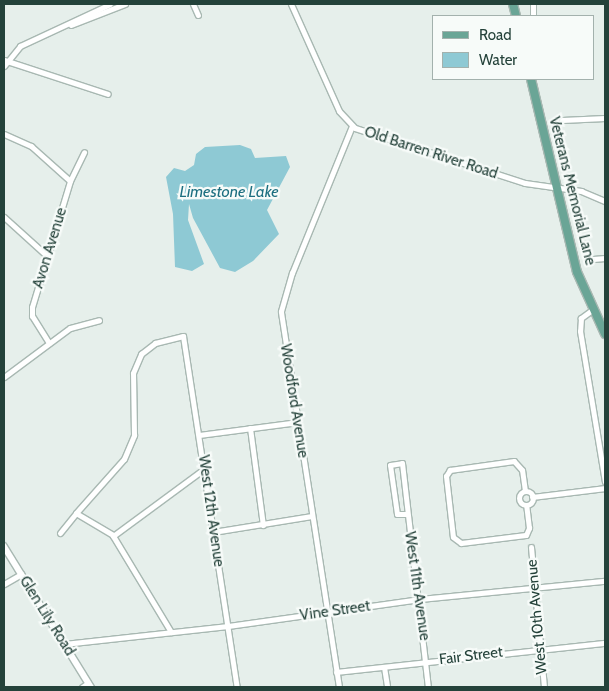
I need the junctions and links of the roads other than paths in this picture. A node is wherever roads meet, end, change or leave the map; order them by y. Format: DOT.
graph roads {
  1 [pos="110,4"];
  2 [pos="125,4"];
  3 [pos="193,4"];
  4 [pos="291,4"];
  5 [pos="198,15"];
  6 [pos="68,25"];
  7 [pos="5,62"];
  8 [pos="531,80"];
  9 [pos="108,94"];
  10 [pos="605,118"];
  11 [pos="562,120"];
  12 [pos="352,126"];
  13 [pos="4,134"];
  14 [pos="84,152"];
  15 [pos="70,181"];
  16 [pos="556,188"];
  17 [pos="605,201"];
  18 [pos="4,217"];
  19 [pos="47,256"];
  20 [pos="605,258"];
  21 [pos="593,259"];
  22 [pos="592,310"];
  23 [pos="99,320"];
  24 [pos="605,334"];
  25 [pos="49,343"];
  26 [pos="4,377"];
  27 [pos="298,422"];
  28 [pos="250,428"];
  29 [pos="200,435"];
  30 [pos="204,469"];
  31 [pos="605,482"];
  32 [pos="605,488"];
  33 [pos="524,491"];
  34 [pos="532,497"];
  35 [pos="526,505"];
  36 [pos="76,513"];
  37 [pos="407,514"];
  38 [pos="312,516"];
  39 [pos="263,525"];
  40 [pos="213,532"];
  41 [pos="60,534"];
  42 [pos="113,536"];
  43 [pos="4,546"];
  44 [pos="531,547"];
  45 [pos="21,574"];
  46 [pos="605,581"];
  47 [pos="4,584"];
  48 [pos="534,587"];
  49 [pos="420,599"];
  50 [pos="326,612"];
  51 [pos="228,626"];
  52 [pos="171,632"];
  53 [pos="605,643"];
  54 [pos="64,644"];
  55 [pos="540,648"];
  56 [pos="426,662"];
  57 [pos="384,667"];
  58 [pos="336,672"];
  59 [pos="90,685"];
  60 [pos="82,687"];
  61 [pos="237,687"];
  62 [pos="339,687"];
  63 [pos="387,687"];
  64 [pos="428,687"];
  65 [pos="544,687"];
  1 -- 6 [label="street"];
  2 -- 6 [label="street"];
  3 -- 5 [label="street"];
  4 -- 12 [label="street, Old Barren River Road"];
  6 -- 7 [label="street"];
  7 -- 9 [label="street"];
  8 -- 16 [label="main road, Veterans Memorial Lane"];
  10 -- 11 [label="street"];
  12 -- 16 [label="street, Old Barren River Road"];
  12 -- 27 [label="street, Woodford Avenue"];
  13 -- 15 [label="street"];
  14 -- 15 [label="street, Avon Avenue"];
  15 -- 19 [label="street, Avon Avenue"];
  16 -- 17 [label="street, Old Barren River Road"];
  16 -- 22 [label="main road, Veterans Memorial Lane"];
  18 -- 19 [label="street"];
  19 -- 25 [label="street, Avon Avenue"];
  20 -- 21 [label="street"];
  22 -- 24 [label="main road, Veterans Memorial Lane"];
  22 -- 31 [label="street"];
  23 -- 25 [label="street"];
  25 -- 26 [label="street"];
  27 -- 28 [label="street"];
  27 -- 38 [label="street, Woodford Avenue"];
  28 -- 29 [label="street"];
  28 -- 39 [label="street"];
  29 -- 30 [label="street, West 12th Avenue"];
  29 -- 36 [label="street, West 12th Avenue"];
  30 -- 40 [label="street, West 12th Avenue"];
  30 -- 42 [label="street"];
  32 -- 34 [label="street"];
  33 -- 34 [label="street"];
  33 -- 35 [label="street"];
  33 -- 35 [label="street"];
  34 -- 35 [label="street"];
  36 -- 41 [label="street"];
  36 -- 42 [label="street"];
  37 -- 37 [label="street, West 11th Avenue"];
  37 -- 49 [label="street, West 11th Avenue"];
  38 -- 39 [label="street"];
  38 -- 50 [label="street, Woodford Avenue"];
  39 -- 40 [label="street"];
  40 -- 51 [label="street, West 12th Avenue"];
  42 -- 52 [label="street"];
  43 -- 45 [label="street, Glen Lily Road"];
  44 -- 48 [label="street, West 10th Avenue"];
  45 -- 47 [label="street"];
  45 -- 54 [label="street, Glen Lily Road"];
  46 -- 48 [label="street, Vine Street"];
  48 -- 49 [label="street, Vine Street"];
  48 -- 55 [label="street, West 10th Avenue"];
  49 -- 50 [label="street, Vine Street"];
  49 -- 56 [label="street, West 11th Avenue"];
  50 -- 51 [label="street, Vine Street"];
  50 -- 58 [label="street, Woodford Avenue"];
  51 -- 52 [label="street, Vine Street"];
  51 -- 61 [label="street, West 12th Avenue"];
  52 -- 54 [label="street, Vine Street"];
  53 -- 55 [label="street, Fair Street"];
  54 -- 59 [label="street, Glen Lily Road"];
  55 -- 56 [label="street, Fair Street"];
  55 -- 65 [label="street, West 10th Avenue"];
  56 -- 57 [label="street, Fair Street"];
  56 -- 64 [label="street, West 11th Avenue"];
  57 -- 58 [label="street, Fair Street"];
  57 -- 63 [label="street"];
  58 -- 62 [label="street, Woodford Avenue"];
  59 -- 60 [label="street"];
}
